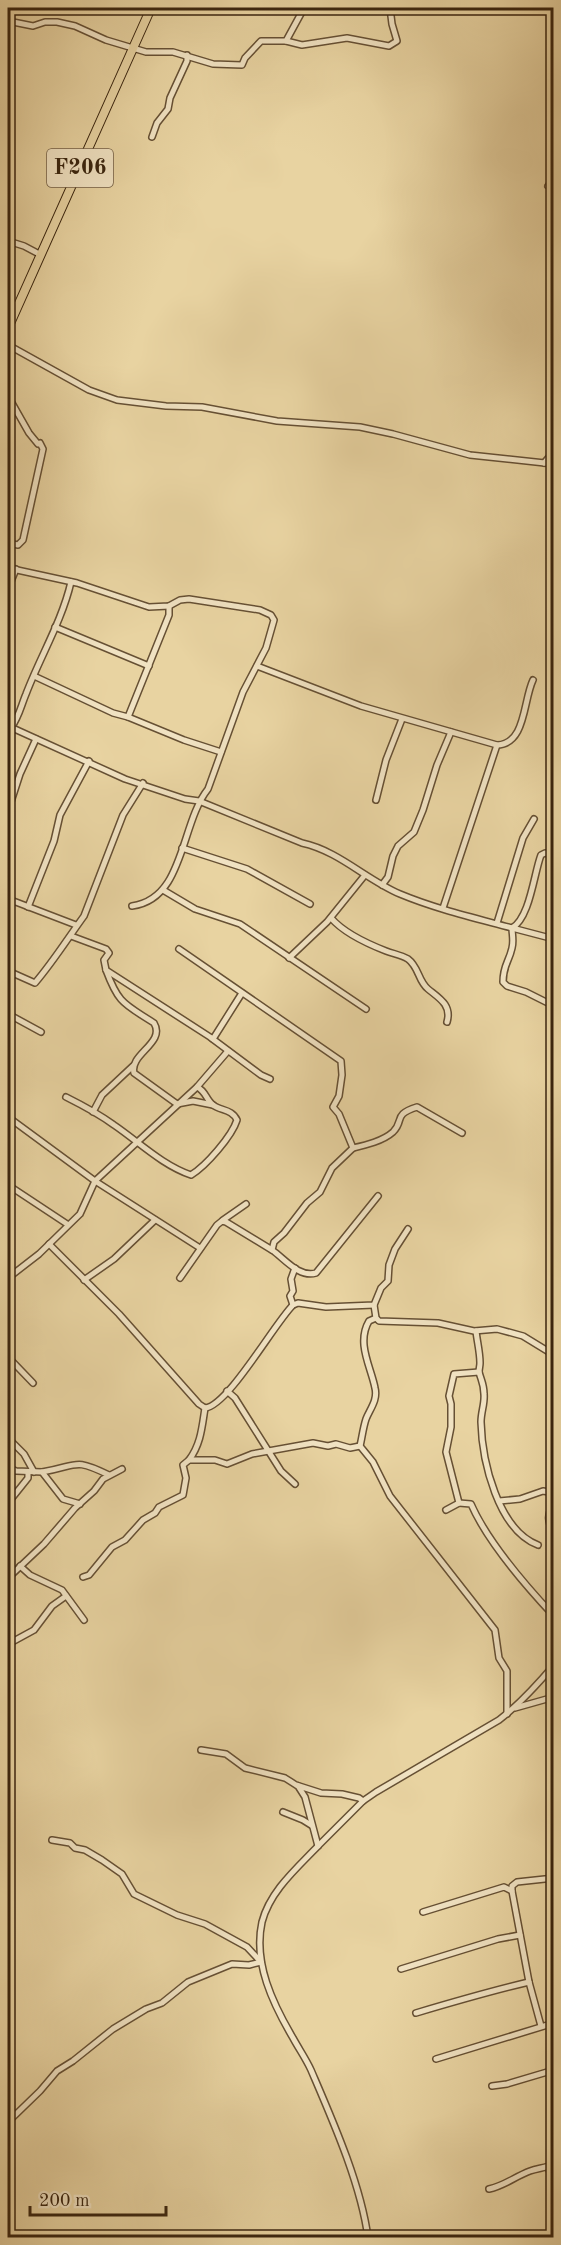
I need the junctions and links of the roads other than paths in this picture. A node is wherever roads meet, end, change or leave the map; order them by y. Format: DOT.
graph roads {
  1 [pos="151,8"];
  2 [pos="304,8"];
  3 [pos="390,8"];
  4 [pos="8,21"];
  5 [pos="286,41"];
  6 [pos="133,48"];
  7 [pos="187,55"];
  8 [pos="152,137"];
  9 [pos="8,172"];
  10 [pos="8,189"];
  11 [pos="8,241"];
  12 [pos="41,255"];
  13 [pos="8,326"];
  14 [pos="8,345"];
  15 [pos="8,396"];
  16 [pos="554,451"];
  17 [pos="544,463"];
  18 [pos="554,464"];
  19 [pos="8,543"];
  20 [pos="8,568"];
  21 [pos="16,569"];
  22 [pos="71,582"];
  23 [pos="8,589"];
  24 [pos="169,606"];
  25 [pos="55,627"];
  26 [pos="149,666"];
  27 [pos="257,666"];
  28 [pos="34,676"];
  29 [pos="533,680"];
  30 [pos="128,717"];
  31 [pos="402,719"];
  32 [pos="9,727"];
  33 [pos="451,732"];
  34 [pos="36,739"];
  35 [pos="497,745"];
  36 [pos="221,752"];
  37 [pos="89,761"];
  38 [pos="143,783"];
  39 [pos="376,800"];
  40 [pos="199,801"];
  41 [pos="8,811"];
  42 [pos="534,819"];
  43 [pos="182,848"];
  44 [pos="554,855"];
  45 [pos="365,875"];
  46 [pos="382,885"];
  47 [pos="163,890"];
  48 [pos="8,899"];
  49 [pos="310,904"];
  50 [pos="132,906"];
  51 [pos="28,907"];
  52 [pos="442,908"];
  53 [pos="331,918"];
  54 [pos="496,923"];
  55 [pos="76,925"];
  56 [pos="512,928"];
  57 [pos="71,936"];
  58 [pos="554,939"];
  59 [pos="179,949"];
  60 [pos="289,958"];
  61 [pos="106,970"];
  62 [pos="8,971"];
  63 [pos="242,993"];
  64 [pos="554,1006"];
  65 [pos="366,1009"];
  66 [pos="8,1014"];
  67 [pos="447,1022"];
  68 [pos="41,1032"];
  69 [pos="213,1039"];
  70 [pos="228,1051"];
  71 [pos="135,1065"];
  72 [pos="270,1079"];
  73 [pos="197,1087"];
  74 [pos="66,1096"];
  75 [pos="177,1104"];
  76 [pos="213,1105"];
  77 [pos="93,1112"];
  78 [pos="8,1117"];
  79 [pos="462,1132"];
  80 [pos="138,1144"];
  81 [pos="353,1148"];
  82 [pos="95,1181"];
  83 [pos="8,1185"];
  84 [pos="378,1196"];
  85 [pos="246,1204"];
  86 [pos="155,1220"];
  87 [pos="222,1221"];
  88 [pos="67,1224"];
  89 [pos="408,1229"];
  90 [pos="49,1244"];
  91 [pos="200,1248"];
  92 [pos="273,1250"];
  93 [pos="294,1268"];
  94 [pos="8,1278"];
  95 [pos="180,1278"];
  96 [pos="84,1280"];
  97 [pos="294,1305"];
  98 [pos="374,1305"];
  99 [pos="376,1318"];
  100 [pos="476,1331"];
  101 [pos="554,1356"];
  102 [pos="8,1357"];
  103 [pos="479,1372"];
  104 [pos="33,1383"];
  105 [pos="227,1391"];
  106 [pos="205,1408"];
  107 [pos="8,1438"];
  108 [pos="360,1446"];
  109 [pos="268,1451"];
  110 [pos="189,1460"];
  111 [pos="8,1467"];
  112 [pos="122,1470"];
  113 [pos="31,1472"];
  114 [pos="42,1472"];
  115 [pos="109,1475"];
  116 [pos="295,1484"];
  117 [pos="554,1499"];
  118 [pos="499,1502"];
  119 [pos="8,1503"];
  120 [pos="459,1503"];
  121 [pos="81,1504"];
  122 [pos="554,1505"];
  123 [pos="446,1510"];
  124 [pos="554,1533"];
  125 [pos="538,1545"];
  126 [pos="20,1566"];
  127 [pos="83,1577"];
  128 [pos="8,1578"];
  129 [pos="66,1596"];
  130 [pos="554,1616"];
  131 [pos="84,1620"];
  132 [pos="12,1641"];
  133 [pos="554,1665"];
  134 [pos="554,1697"];
  135 [pos="514,1708"];
  136 [pos="507,1714"];
  137 [pos="201,1750"];
  138 [pos="297,1785"];
  139 [pos="363,1801"];
  140 [pos="283,1812"];
  141 [pos="312,1826"];
  142 [pos="52,1840"];
  143 [pos="318,1846"];
  144 [pos="554,1878"];
  145 [pos="512,1891"];
  146 [pos="423,1912"];
  147 [pos="520,1935"];
  148 [pos="261,1962"];
  149 [pos="401,1970"];
  150 [pos="529,1982"];
  151 [pos="416,2013"];
  152 [pos="554,2023"];
  153 [pos="541,2026"];
  154 [pos="436,2058"];
  155 [pos="554,2070"];
  156 [pos="492,2086"];
  157 [pos="8,2122"];
  158 [pos="551,2165"];
  159 [pos="554,2183"];
  160 [pos="489,2189"];
  161 [pos="368,2238"];
  1 -- 6 [label="main road, F206"];
  2 -- 5 [label="street"];
  3 -- 5 [label="street"];
  4 -- 6 [label="street"];
  5 -- 7 [label="street"];
  6 -- 7 [label="street"];
  6 -- 12 [label="main road, F206"];
  7 -- 8 [label="street"];
  9 -- 10 [label="street"];
  11 -- 12 [label="street"];
  12 -- 13 [label="main road, F206"];
  14 -- 17 [label="street"];
  15 -- 19 [label="street"];
  16 -- 17 [label="street"];
  17 -- 18 [label="street"];
  20 -- 21 [label="street"];
  21 -- 22 [label="street"];
  21 -- 23 [label="street"];
  22 -- 24 [label="street"];
  22 -- 25 [label="street"];
  24 -- 26 [label="street"];
  24 -- 27 [label="street"];
  25 -- 26 [label="street"];
  25 -- 28 [label="street"];
  26 -- 30 [label="street"];
  27 -- 31 [label="street"];
  27 -- 36 [label="street"];
  28 -- 30 [label="street"];
  28 -- 32 [label="street"];
  29 -- 35 [label="street"];
  30 -- 36 [label="street"];
  31 -- 33 [label="street"];
  31 -- 39 [label="street"];
  32 -- 34 [label="street"];
  33 -- 35 [label="street"];
  33 -- 46 [label="street"];
  34 -- 37 [label="street"];
  34 -- 41 [label="street"];
  35 -- 52 [label="street"];
  36 -- 40 [label="street"];
  37 -- 38 [label="street"];
  37 -- 51 [label="street"];
  38 -- 40 [label="street"];
  38 -- 55 [label="street"];
  40 -- 43 [label="street"];
  40 -- 45 [label="street"];
  42 -- 54 [label="street"];
  43 -- 47 [label="street"];
  43 -- 49 [label="street"];
  44 -- 56 [label="street"];
  45 -- 46 [label="street"];
  45 -- 53 [label="street"];
  46 -- 52 [label="street"];
  47 -- 50 [label="street"];
  47 -- 60 [label="street"];
  48 -- 51 [label="street"];
  51 -- 55 [label="street"];
  52 -- 54 [label="street"];
  53 -- 60 [label="street"];
  53 -- 67 [label="street"];
  54 -- 56 [label="street"];
  55 -- 57 [label="street"];
  56 -- 58 [label="street"];
  56 -- 64 [label="street"];
  57 -- 61 [label="street"];
  57 -- 62 [label="street"];
  59 -- 63 [label="street"];
  60 -- 65 [label="street"];
  61 -- 69 [label="street"];
  61 -- 71 [label="street"];
  63 -- 69 [label="street"];
  63 -- 81 [label="street"];
  66 -- 68 [label="street"];
  69 -- 70 [label="street"];
  70 -- 72 [label="street"];
  70 -- 73 [label="street"];
  71 -- 75 [label="street"];
  71 -- 77 [label="street"];
  73 -- 75 [label="street"];
  73 -- 76 [label="street"];
  74 -- 77 [label="street"];
  75 -- 76 [label="street"];
  75 -- 80 [label="street"];
  76 -- 80 [label="street"];
  77 -- 80 [label="street"];
  78 -- 82 [label="street"];
  79 -- 81 [label="street"];
  80 -- 82 [label="street"];
  81 -- 92 [label="street"];
  82 -- 86 [label="street"];
  82 -- 88 [label="street"];
  83 -- 88 [label="street"];
  84 -- 93 [label="street"];
  85 -- 87 [label="street"];
  86 -- 91 [label="street"];
  86 -- 96 [label="street"];
  87 -- 91 [label="street"];
  87 -- 92 [label="street"];
  88 -- 90 [label="street"];
  89 -- 98 [label="street"];
  90 -- 94 [label="street"];
  90 -- 96 [label="street"];
  91 -- 95 [label="street"];
  92 -- 93 [label="street"];
  93 -- 97 [label="street"];
  96 -- 106 [label="street"];
  97 -- 98 [label="street"];
  97 -- 105 [label="street"];
  98 -- 99 [label="street"];
  99 -- 100 [label="street"];
  99 -- 108 [label="street"];
  100 -- 101 [label="street"];
  100 -- 103 [label="street"];
  102 -- 104 [label="street"];
  103 -- 118 [label="street"];
  103 -- 120 [label="street"];
  105 -- 106 [label="street"];
  105 -- 109 [label="street"];
  106 -- 110 [label="street"];
  107 -- 113 [label="street"];
  108 -- 109 [label="street"];
  108 -- 136 [label="street"];
  109 -- 110 [label="street"];
  109 -- 116 [label="street"];
  110 -- 127 [label="street"];
  111 -- 113 [label="street"];
  112 -- 115 [label="street"];
  113 -- 114 [label="street"];
  113 -- 119 [label="street"];
  114 -- 115 [label="street"];
  114 -- 121 [label="street"];
  115 -- 121 [label="street"];
  117 -- 118 [label="street"];
  118 -- 125 [label="street"];
  120 -- 123 [label="street"];
  120 -- 130 [label="street"];
  121 -- 126 [label="street"];
  122 -- 124 [label="street"];
  126 -- 128 [label="street"];
  126 -- 129 [label="street"];
  129 -- 131 [label="street"];
  129 -- 132 [label="street"];
  133 -- 135 [label="street"];
  134 -- 135 [label="street"];
  135 -- 136 [label="street"];
  136 -- 139 [label="street"];
  137 -- 138 [label="street"];
  138 -- 139 [label="street"];
  138 -- 141 [label="street"];
  139 -- 143 [label="street"];
  140 -- 141 [label="street"];
  141 -- 143 [label="street"];
  142 -- 148 [label="street"];
  143 -- 148 [label="street"];
  144 -- 145 [label="street"];
  145 -- 146 [label="street"];
  145 -- 147 [label="street"];
  147 -- 149 [label="street"];
  147 -- 150 [label="street"];
  148 -- 157 [label="street"];
  148 -- 161 [label="street"];
  150 -- 151 [label="street"];
  150 -- 153 [label="street"];
  152 -- 153 [label="street"];
  153 -- 154 [label="street"];
  155 -- 156 [label="street"];
  158 -- 159 [label="street"];
  158 -- 160 [label="street"];
}
